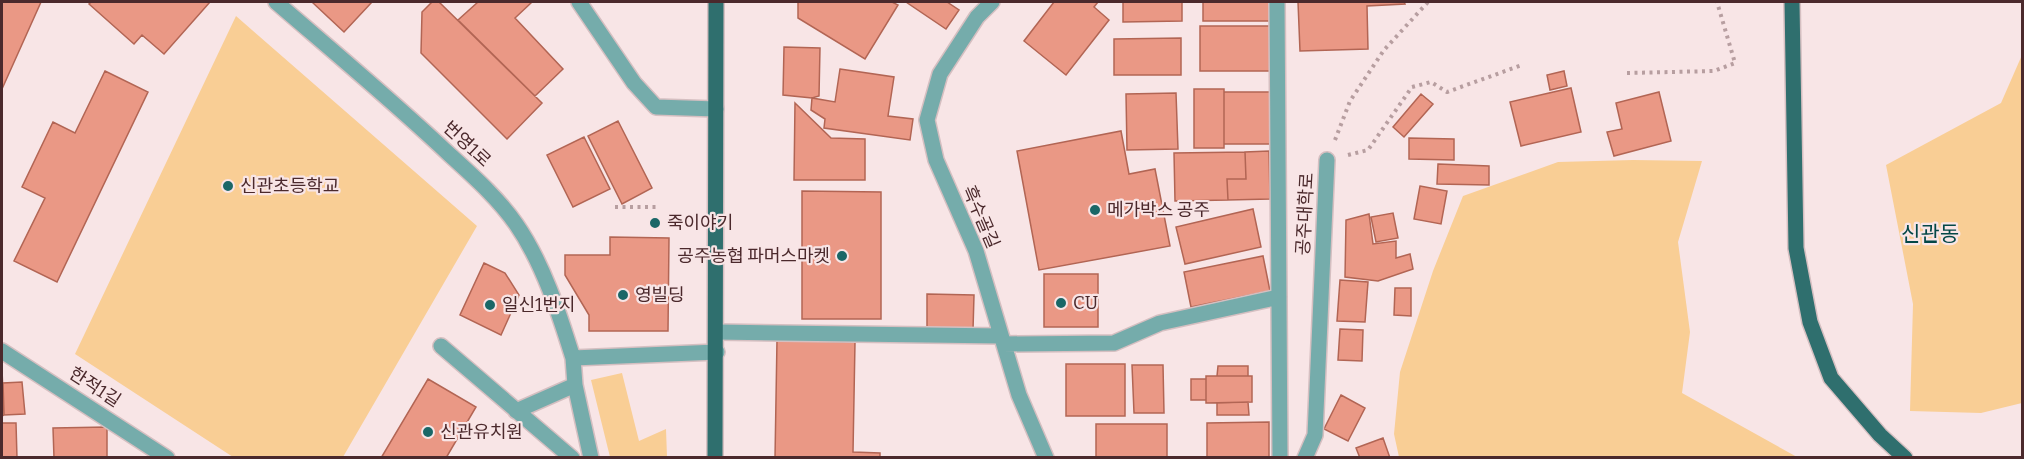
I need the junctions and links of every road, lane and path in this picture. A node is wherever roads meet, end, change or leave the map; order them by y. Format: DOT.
graph roads {
  1 [pos="276,2"];
  2 [pos="579,2"];
  3 [pos="716,2"];
  4 [pos="992,2"];
  5 [pos="1277,2"];
  6 [pos="1428,2"];
  7 [pos="1717,2"];
  8 [pos="1792,2"];
  9 [pos="1522,65"];
  10 [pos="1627,73"];
  11 [pos="716,109"];
  12 [pos="1327,160"];
  13 [pos="615,207"];
  14 [pos="659,207"];
  15 [pos="1279,297"];
  16 [pos="717,332"];
  17 [pos="1002,340"];
  18 [pos="441,346"];
  19 [pos="2,351"];
  20 [pos="717,352"];
  21 [pos="573,358"];
  22 [pos="575,385"];
  23 [pos="516,411"];
  24 [pos="167,458"];
  25 [pos="572,458"];
  26 [pos="591,458"];
  27 [pos="715,458"];
  28 [pos="1046,458"];
  29 [pos="1280,458"];
  30 [pos="1305,458"];
  31 [pos="1905,458"];
  1 -- 21 [label="street, 번영1로"];
  2 -- 11 [label="street"];
  3 -- 11 [label="main road"];
  4 -- 17 [label="street, 흑수골길"];
  5 -- 15 [label="street"];
  6 -- 12 [label="path, 공주대학로"];
  7 -- 10 [label="path"];
  8 -- 31 [label="main road"];
  9 -- 12 [label="path"];
  11 -- 16 [label="main road"];
  12 -- 30 [label="street, 공주대학로"];
  13 -- 14 [label="path"];
  15 -- 17 [label="street"];
  15 -- 29 [label="street"];
  16 -- 17 [label="street"];
  16 -- 20 [label="main road"];
  17 -- 28 [label="street, 흑수골길"];
  18 -- 23 [label="street"];
  19 -- 24 [label="street, 한적1길"];
  20 -- 21 [label="street"];
  20 -- 27 [label="main road"];
  21 -- 22 [label="street, 번영1로"];
  22 -- 23 [label="street"];
  22 -- 26 [label="street, 번영1로"];
  23 -- 25 [label="street"];
}
